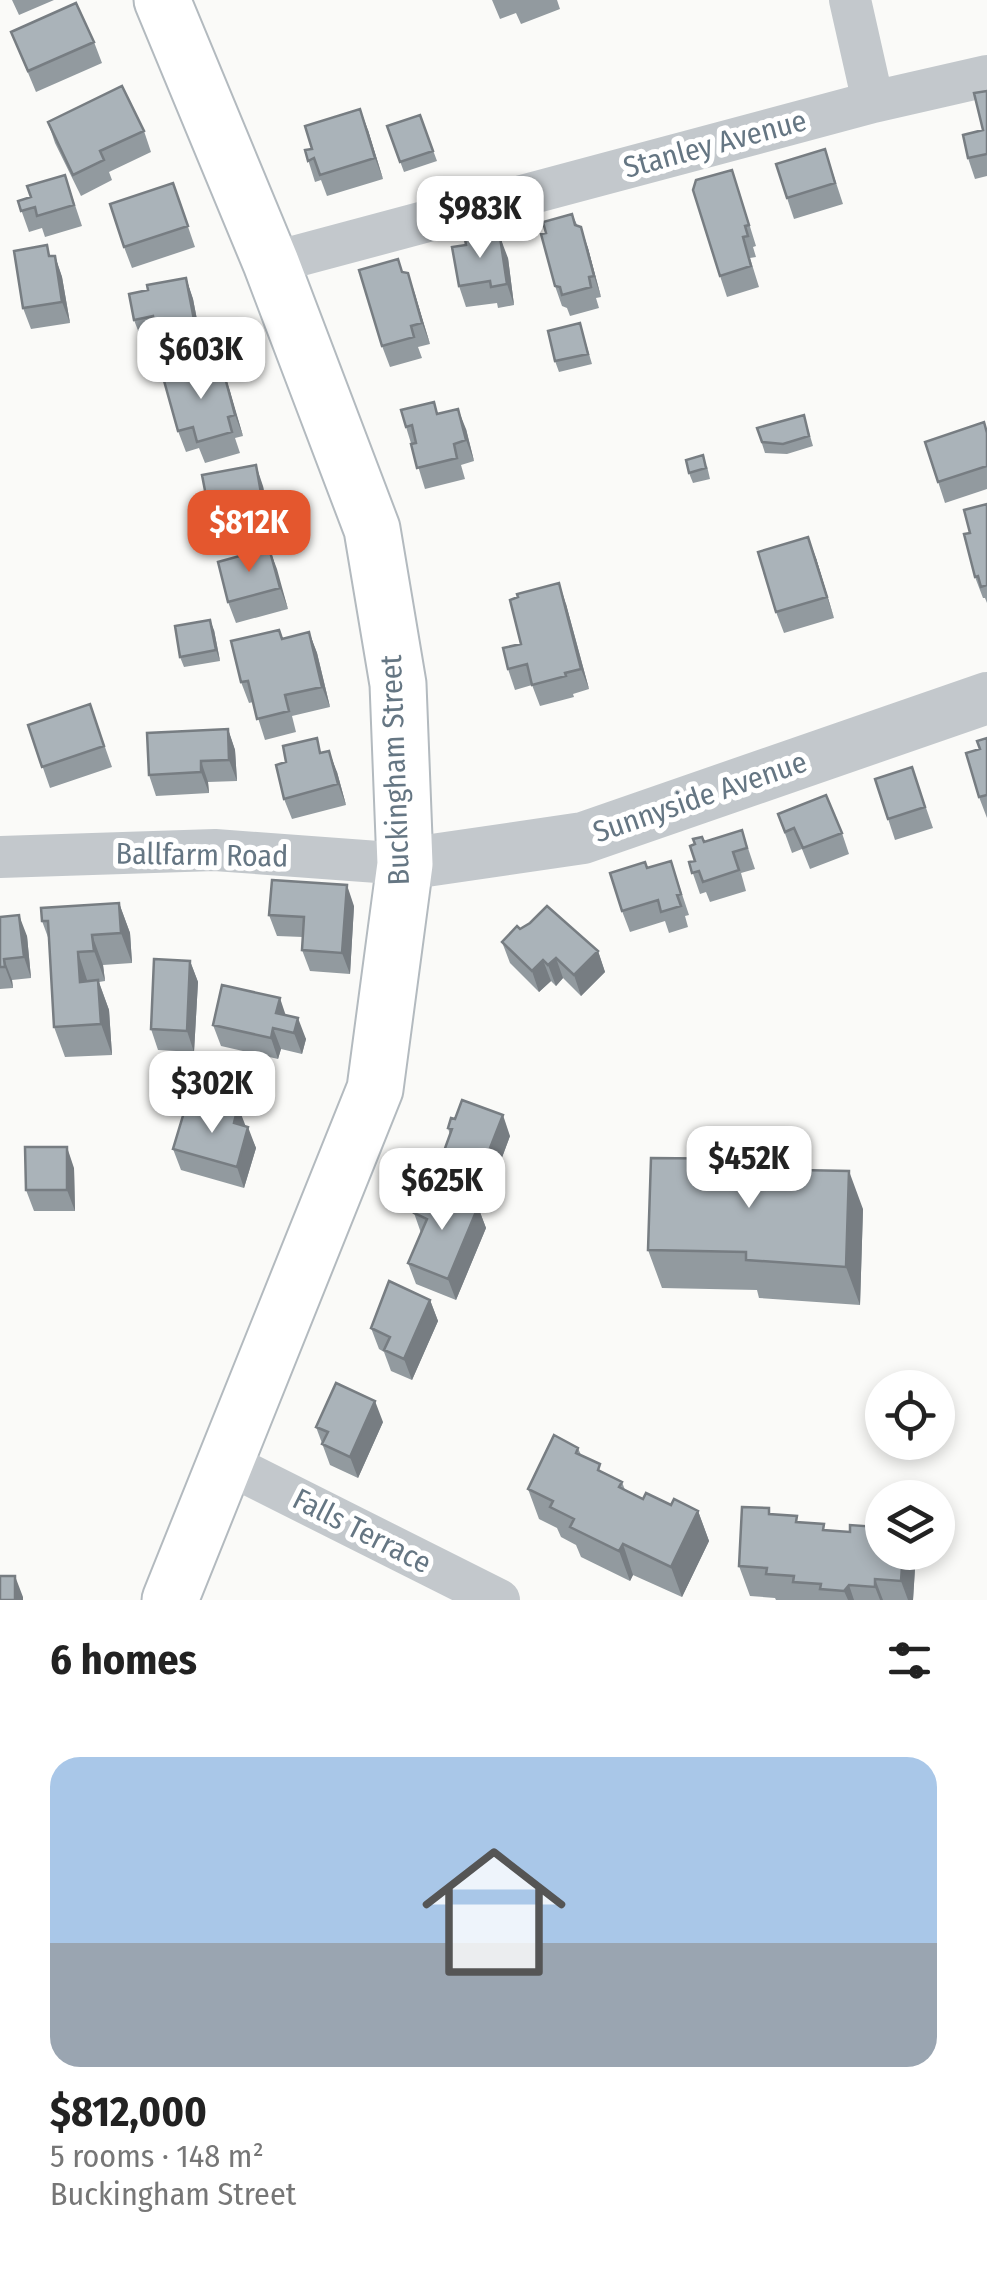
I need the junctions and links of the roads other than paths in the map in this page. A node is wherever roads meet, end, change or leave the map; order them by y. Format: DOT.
graph roads {
  1 [pos="162,0"];
  2 [pos="850,0"];
  3 [pos="987,76"];
  4 [pos="873,102"];
  5 [pos="270,263"];
  6 [pos="987,698"];
  7 [pos="0,856"];
  8 [pos="405,864"];
  9 [pos="224,1462"];
  10 [pos="170,1600"];
  11 [pos="499,1600"];
  1 -- 5 [label="main road, Buckingham Street"];
  2 -- 4 [label="street"];
  3 -- 4 [label="street, Stanley Avenue"];
  4 -- 5 [label="street, Stanley Avenue"];
  5 -- 8 [label="main road, Buckingham Street"];
  6 -- 8 [label="street, Sunnyside Avenue"];
  7 -- 8 [label="street, Ballfarm Road"];
  8 -- 9 [label="main road, Buckingham Street"];
  9 -- 10 [label="main road, Buckingham Street"];
  9 -- 11 [label="street, Falls Terrace"];
}
